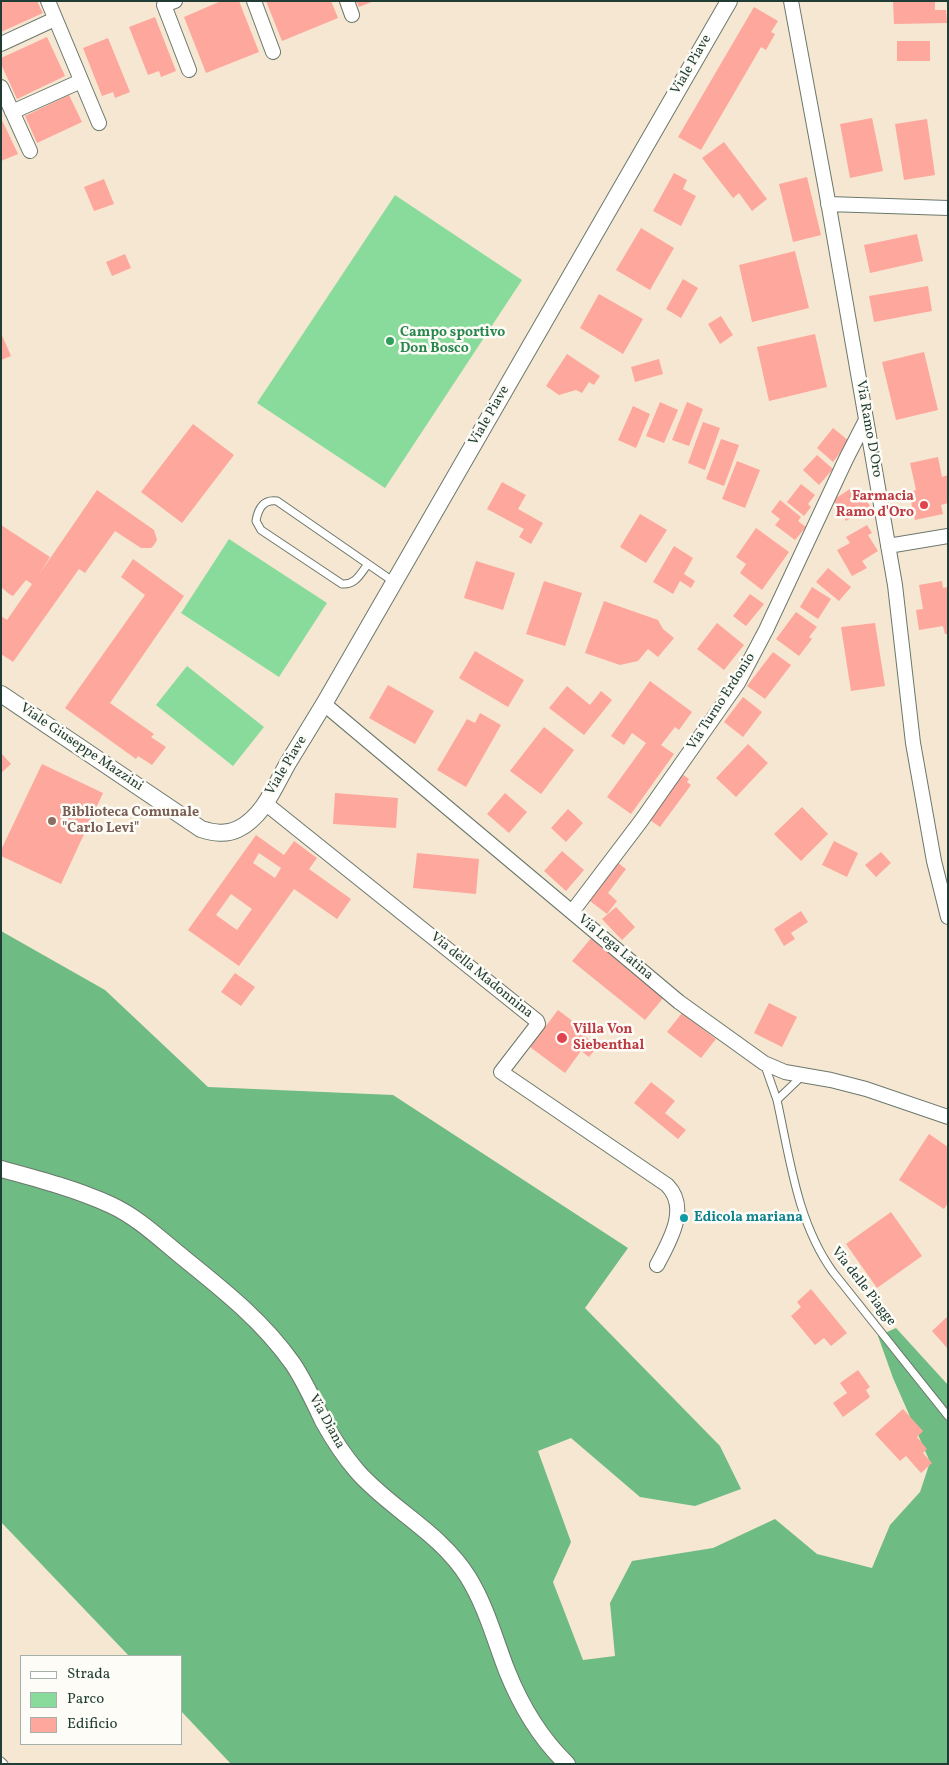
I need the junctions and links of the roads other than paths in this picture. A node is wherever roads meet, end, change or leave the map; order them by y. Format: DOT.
graph roads {
  1 [pos="48,1"];
  2 [pos="175,1"];
  3 [pos="254,1"];
  4 [pos="347,1"];
  5 [pos="729,1"];
  6 [pos="790,1"];
  7 [pos="352,15"];
  8 [pos="56,19"];
  9 [pos="1,44"];
  10 [pos="273,52"];
  11 [pos="189,70"];
  12 [pos="81,81"];
  13 [pos="1,87"];
  14 [pos="12,112"];
  15 [pos="99,123"];
  16 [pos="30,151"];
  17 [pos="828,204"];
  18 [pos="948,208"];
  19 [pos="866,420"];
  20 [pos="948,536"];
  21 [pos="888,546"];
  22 [pos="368,564"];
  23 [pos="394,582"];
  24 [pos="1,694"];
  25 [pos="324,704"];
  26 [pos="264,804"];
  27 [pos="244,826"];
  28 [pos="944,886"];
  29 [pos="572,912"];
  30 [pos="948,917"];
  31 [pos="764,1063"];
  32 [pos="803,1075"];
  33 [pos="777,1100"];
  34 [pos="948,1117"];
  35 [pos="1,1169"];
  36 [pos="656,1265"];
  37 [pos="948,1416"];
  38 [pos="567,1764"];
  1 -- 8 [label="street"];
  2 -- 11 [label="street"];
  3 -- 10 [label="street"];
  4 -- 7 [label="street"];
  5 -- 23 [label="street, Viale Piave"];
  6 -- 17 [label="street, Via Ramo D'Oro"];
  8 -- 9 [label="street"];
  8 -- 12 [label="street"];
  12 -- 14 [label="street"];
  12 -- 15 [label="street"];
  13 -- 14 [label="street"];
  14 -- 16 [label="street"];
  17 -- 18 [label="street"];
  17 -- 19 [label="street, Via Ramo D'Oro"];
  19 -- 21 [label="street, Via Ramo D'Oro"];
  19 -- 29 [label="street, Via Turno Erdonio"];
  20 -- 21 [label="street"];
  21 -- 28 [label="street, Via Ramo D'Oro"];
  22 -- 22 [label="lane"];
  22 -- 23 [label="lane"];
  23 -- 25 [label="street, Viale Piave"];
  24 -- 27 [label="street, Viale Giuseppe Mazzini"];
  25 -- 26 [label="street, Viale Piave"];
  25 -- 29 [label="street, Via Lega Latina"];
  26 -- 27 [label="street, Viale Piave"];
  26 -- 36 [label="street, Via della Madonnina"];
  28 -- 30 [label="street, Via Ramo D'Oro"];
  29 -- 31 [label="street, Via Lega Latina"];
  31 -- 32 [label="street, Via Lega Latina"];
  31 -- 33 [label="lane, Via delle Piagge"];
  32 -- 33 [label="lane"];
  32 -- 34 [label="street, Via Lega Latina"];
  33 -- 37 [label="lane, Via delle Piagge"];
  35 -- 38 [label="street, Via Diana"];
}
